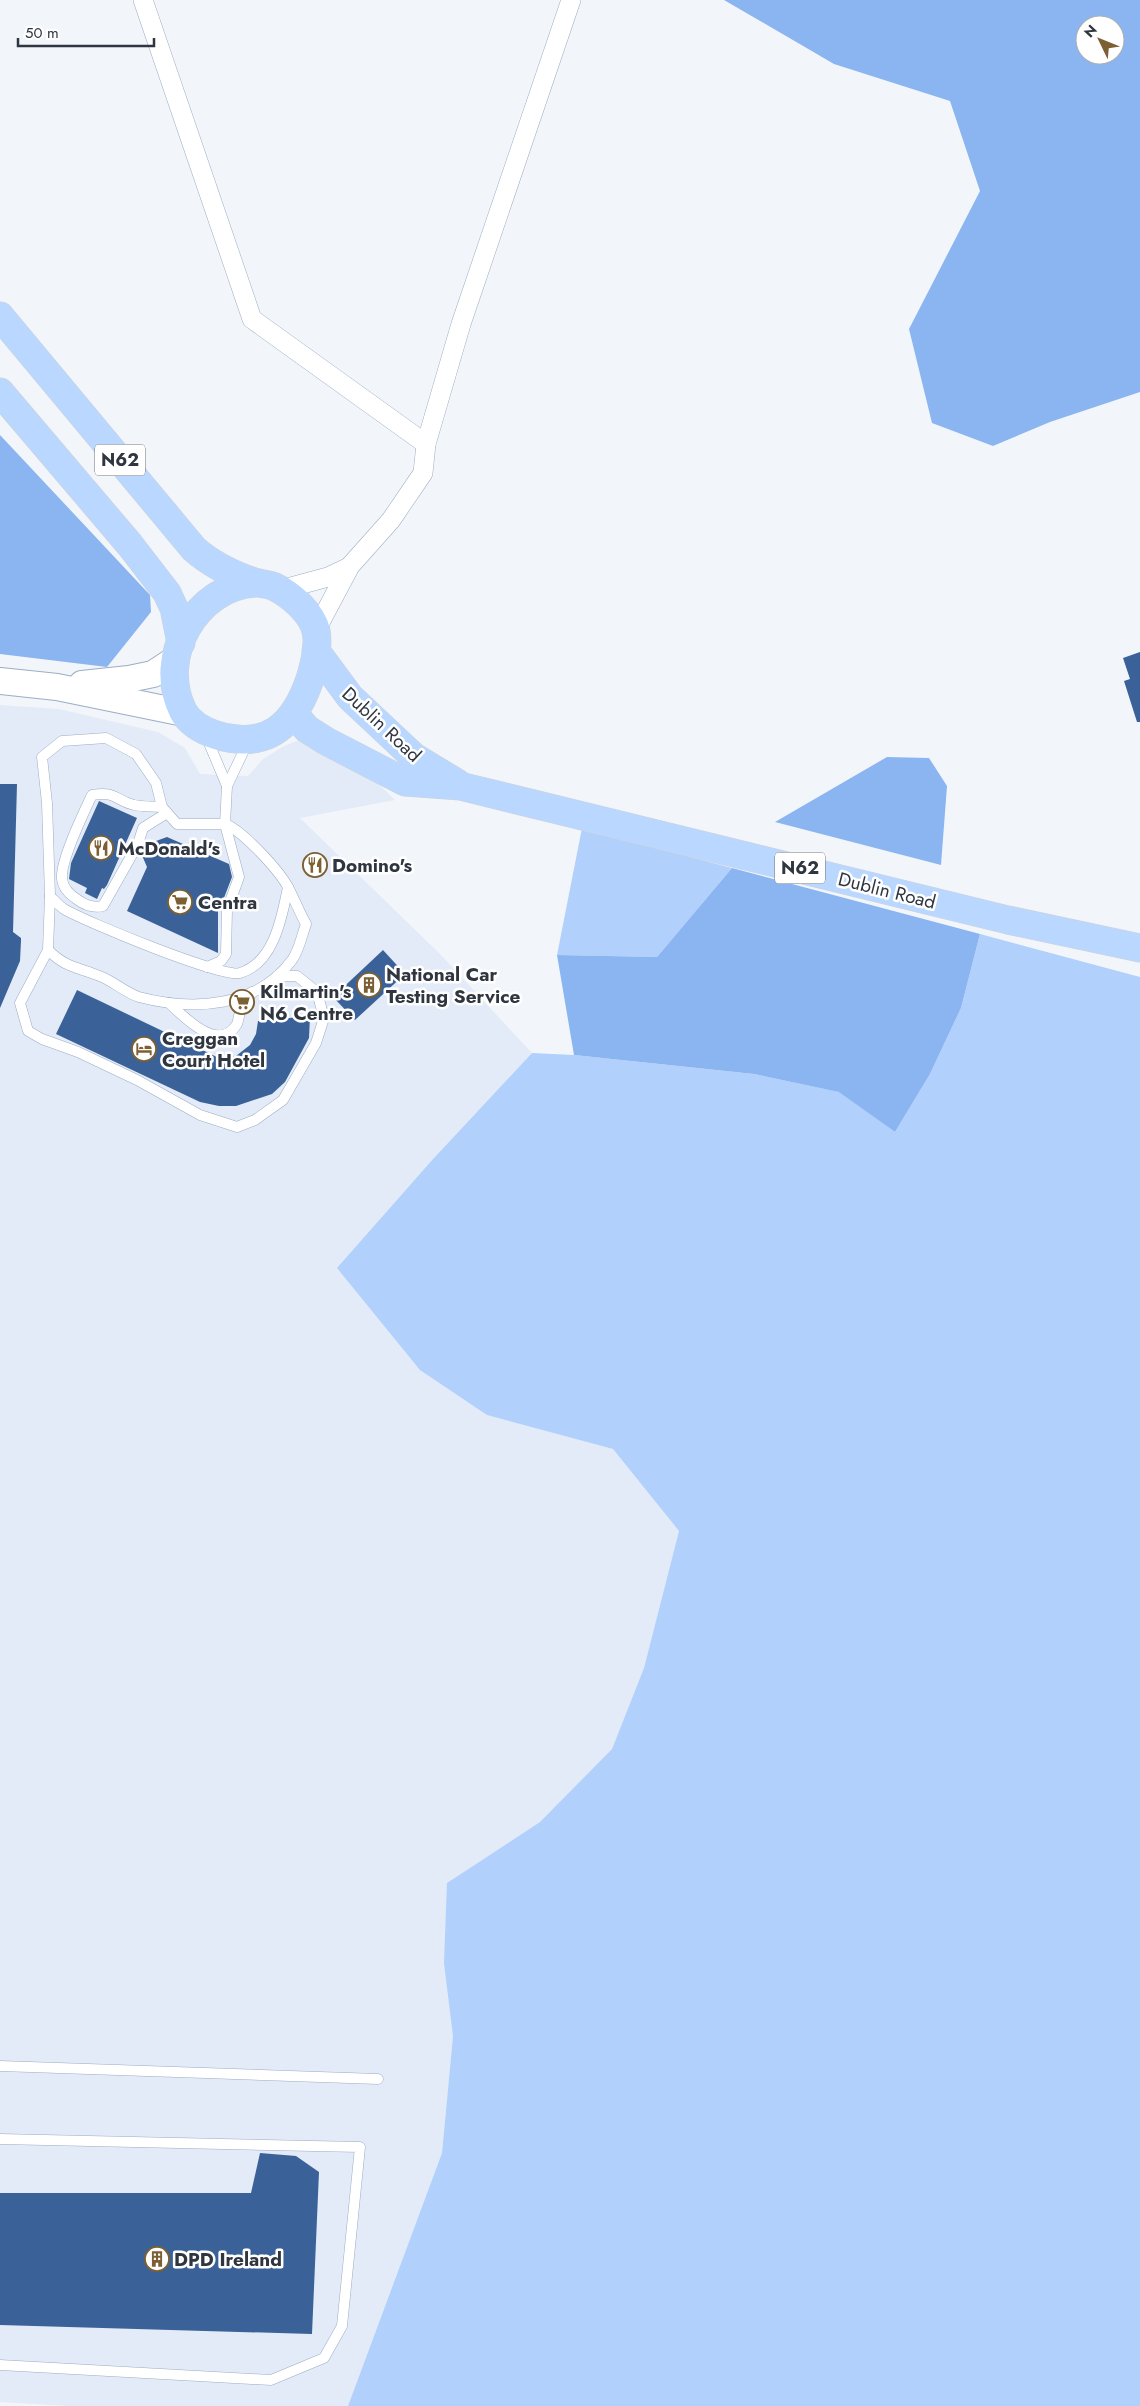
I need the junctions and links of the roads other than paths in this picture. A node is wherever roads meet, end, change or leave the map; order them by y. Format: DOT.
graph roads {
  1 [pos="143,0"];
  2 [pos="571,0"];
  3 [pos="0,316"];
  4 [pos="0,392"];
  5 [pos="426,444"];
  6 [pos="350,566"];
  7 [pos="268,586"];
  8 [pos="316,641"];
  9 [pos="178,651"];
  10 [pos="0,681"];
  11 [pos="57,687"];
  12 [pos="294,714"];
  13 [pos="194,721"];
  14 [pos="248,740"];
  15 [pos="227,786"];
  16 [pos="460,786"];
  17 [pos="165,810"];
  18 [pos="225,824"];
  19 [pos="288,887"];
  20 [pos="50,896"];
  21 [pos="1140,948"];
  22 [pos="48,950"];
  23 [pos="207,968"];
  24 [pos="277,976"];
  25 [pos="252,992"];
  26 [pos="168,1003"];
  27 [pos="0,2066"];
  28 [pos="378,2079"];
  29 [pos="0,2139"];
  30 [pos="0,2365"];
  1 -- 5 [label="street"];
  2 -- 5 [label="street"];
  3 -- 7 [label="main road, N62"];
  4 -- 9 [label="main road, N62"];
  5 -- 6 [label="street"];
  6 -- 7 [label="street"];
  6 -- 8 [label="street"];
  7 -- 8 [label="main road, N62"];
  7 -- 9 [label="main road, N62"];
  8 -- 12 [label="main road"];
  8 -- 16 [label="main road, Dublin Road / N62"];
  9 -- 11 [label="main road"];
  9 -- 13 [label="main road, N62"];
  10 -- 11 [label="main road"];
  11 -- 13 [label="main road"];
  12 -- 14 [label="main road"];
  12 -- 16 [label="main road, Dublin Road / N62"];
  13 -- 14 [label="main road"];
  13 -- 15 [label="lane"];
  14 -- 15 [label="lane"];
  15 -- 18 [label="lane"];
  16 -- 21 [label="main road, Dublin Road / N62"];
  17 -- 17 [label="lane"];
  17 -- 18 [label="lane"];
  17 -- 20 [label="lane"];
  18 -- 19 [label="lane"];
  18 -- 23 [label="lane"];
  19 -- 23 [label="lane"];
  19 -- 24 [label="lane"];
  20 -- 22 [label="lane"];
  20 -- 23 [label="lane"];
  22 -- 24 [label="lane"];
  22 -- 26 [label="lane"];
  24 -- 25 [label="lane"];
  25 -- 26 [label="lane"];
  25 -- 26 [label="lane"];
  27 -- 28 [label="lane"];
  29 -- 30 [label="lane"];
}
